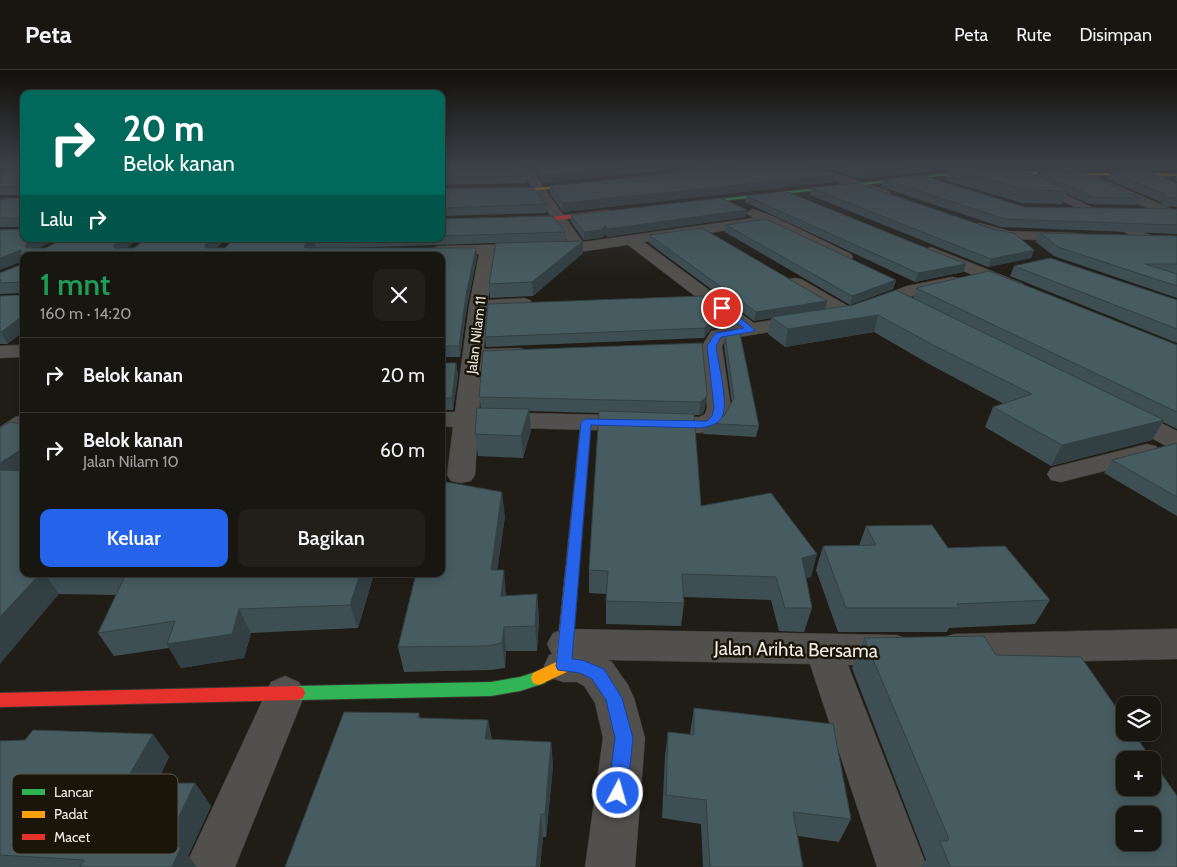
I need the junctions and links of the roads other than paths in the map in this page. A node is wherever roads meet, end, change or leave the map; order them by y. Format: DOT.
graph roads {
  1 [pos="547,201"];
  2 [pos="702,201"];
  3 [pos="727,201"];
  4 [pos="809,201"];
  5 [pos="1071,201"];
  6 [pos="1146,201"];
  7 [pos="814,203"];
  8 [pos="677,204"];
  9 [pos="1063,210"];
  10 [pos="1089,210"];
  11 [pos="623,211"];
  12 [pos="1172,212"];
  13 [pos="559,218"];
  14 [pos="770,220"];
  15 [pos="445,222"];
  16 [pos="968,223"];
  17 [pos="706,230"];
  18 [pos="1016,235"];
  19 [pos="1086,237"];
  20 [pos="1116,238"];
  21 [pos="1146,238"];
  22 [pos="1177,239"];
  23 [pos="631,240"];
  24 [pos="722,240"];
  25 [pos="914,245"];
  26 [pos="579,247"];
  27 [pos="488,250"];
  28 [pos="428,252"];
  29 [pos="1177,254"];
  30 [pos="1042,256"];
  31 [pos="859,264"];
  32 [pos="1013,269"];
  33 [pos="781,274"];
  34 [pos="987,275"];
  35 [pos="894,290"];
  36 [pos="1032,294"];
  37 [pos="708,297"];
  38 [pos="679,298"];
  39 [pos="545,303"];
  40 [pos="478,306"];
  41 [pos="920,312"];
  42 [pos="848,314"];
  43 [pos="751,330"];
  44 [pos="20,351"];
  45 [pos="0,352"];
  46 [pos="542,354"];
  47 [pos="465,363"];
  48 [pos="1106,405"];
  49 [pos="445,419"];
  50 [pos="468,420"];
  51 [pos="586,422"];
  52 [pos="20,425"];
  53 [pos="0,440"];
  54 [pos="1177,442"];
  55 [pos="1061,474"];
  56 [pos="461,476"];
  57 [pos="1176,646"];
  58 [pos="824,650"];
  59 [pos="565,655"];
  60 [pos="285,694"];
  61 [pos="0,700"];
  62 [pos="210,867"];
  63 [pos="610,867"];
  64 [pos="902,867"];
  1 -- 13 [label="street"];
  2 -- 8 [label="street"];
  3 -- 14 [label="street"];
  4 -- 7 [label="street"];
  5 -- 10 [label="street"];
  6 -- 12 [label="street"];
  9 -- 10 [label="street"];
  10 -- 12 [label="street"];
  10 -- 21 [label="street"];
  11 -- 13 [label="street"];
  13 -- 15 [label="street"];
  13 -- 26 [label="street"];
  14 -- 17 [label="street"];
  14 -- 31 [label="street"];
  16 -- 18 [label="street"];
  17 -- 23 [label="street"];
  17 -- 24 [label="street"];
  18 -- 19 [label="street"];
  18 -- 30 [label="street"];
  20 -- 21 [label="street"];
  21 -- 22 [label="street"];
  21 -- 29 [label="street"];
  23 -- 26 [label="street"];
  23 -- 37 [label="street"];
  25 -- 34 [label="street"];
  26 -- 27 [label="street"];
  27 -- 28 [label="street"];
  27 -- 40 [label="street, Jalan Nilam 11"];
  32 -- 34 [label="street"];
  33 -- 42 [label="street"];
  34 -- 35 [label="street"];
  34 -- 36 [label="street"];
  35 -- 41 [label="street"];
  35 -- 42 [label="street"];
  37 -- 38 [label="street"];
  37 -- 43 [label="street"];
  39 -- 40 [label="street"];
  40 -- 47 [label="street, Jalan Nilam 11"];
  42 -- 43 [label="street"];
  43 -- 51 [label="street"];
  44 -- 45 [label="street"];
  46 -- 47 [label="street"];
  47 -- 50 [label="street, Jalan Nilam 11"];
  48 -- 54 [label="street"];
  49 -- 50 [label="street"];
  50 -- 51 [label="street"];
  50 -- 56 [label="street, Jalan Nilam 11"];
  51 -- 59 [label="street"];
  52 -- 53 [label="street"];
  54 -- 55 [label="street"];
  57 -- 58 [label="street, Jalan Arihta Bersama"];
  58 -- 59 [label="street, Jalan Arihta Bersama"];
  58 -- 64 [label="street"];
  59 -- 60 [label="street"];
  59 -- 63 [label="street"];
  60 -- 61 [label="street"];
  60 -- 62 [label="street"];
}
